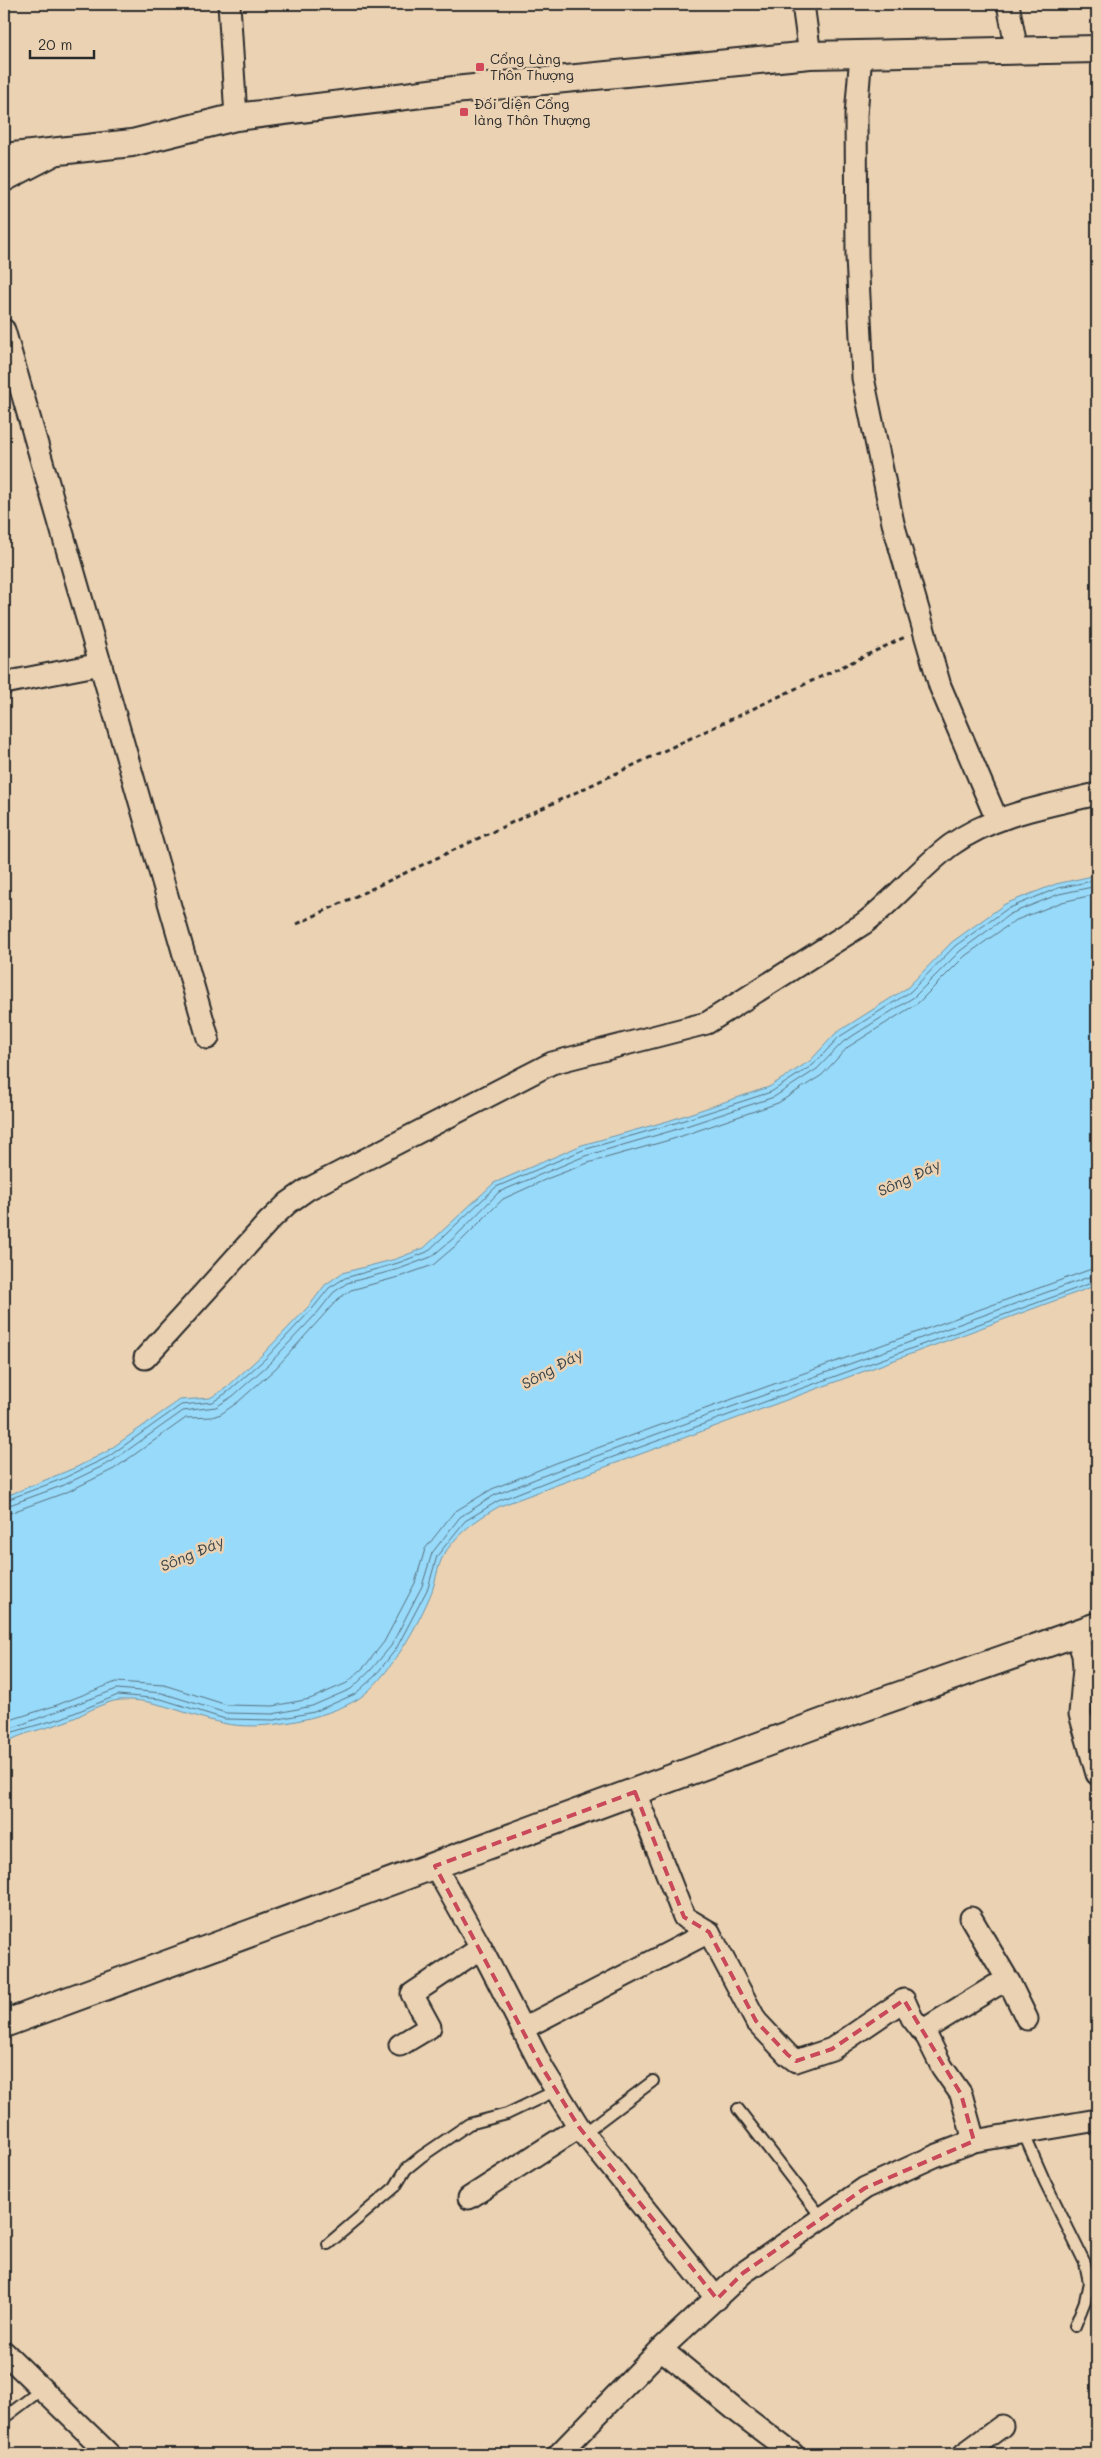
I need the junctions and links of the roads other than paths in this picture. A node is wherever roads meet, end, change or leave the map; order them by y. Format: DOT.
graph roads {
  1 [pos="229,4"];
  2 [pos="803,4"];
  3 [pos="1008,4"];
  4 [pos="1097,49"];
  5 [pos="1017,51"];
  6 [pos="862,54"];
  7 [pos="810,55"];
  8 [pos="236,117"];
  9 [pos="63,150"];
  10 [pos="4,157"];
  11 [pos="4,181"];
  12 [pos="4,330"];
  13 [pos="101,664"];
  14 [pos="4,683"];
  15 [pos="1097,794"];
  16 [pos="997,820"];
  17 [pos="208,1038"];
  18 [pos="145,1358"];
  19 [pos="1087,1630"];
  20 [pos="1097,1774"];
  21 [pos="635,1792"];
  22 [pos="435,1866"];
  23 [pos="971,1918"];
  24 [pos="709,1932"];
  25 [pos="481,1948"];
  26 [pos="1009,1982"];
  27 [pos="1027,2019"];
  28 [pos="4,2024"];
  29 [pos="522,2029"];
  30 [pos="922,2031"];
  31 [pos="400,2045"];
  32 [pos="653,2081"];
  33 [pos="556,2091"];
  34 [pos="738,2109"];
  35 [pos="1097,2120"];
  36 [pos="582,2130"];
  37 [pos="1023,2132"];
  38 [pos="974,2141"];
  39 [pos="469,2198"];
  40 [pos="822,2218"];
  41 [pos="328,2244"];
  42 [pos="717,2298"];
  43 [pos="1075,2326"];
  44 [pos="661,2349"];
  45 [pos="4,2352"];
  46 [pos="42,2389"];
  47 [pos="4,2418"];
  48 [pos="1002,2426"];
  49 [pos="109,2454"];
  50 [pos="559,2454"];
  51 [pos="793,2454"];
  52 [pos="964,2454"];
  1 -- 8 [label="street"];
  2 -- 7 [label="street"];
  3 -- 5 [label="street"];
  4 -- 5 [label="street"];
  5 -- 6 [label="street"];
  6 -- 7 [label="street"];
  6 -- 16 [label="street"];
  7 -- 8 [label="street"];
  8 -- 9 [label="street"];
  9 -- 10 [label="street"];
  9 -- 11 [label="street"];
  12 -- 13 [label="street"];
  13 -- 14 [label="street"];
  13 -- 17 [label="street"];
  15 -- 16 [label="street"];
  16 -- 18 [label="street"];
  19 -- 20 [label="street"];
  19 -- 21 [label="street"];
  21 -- 22 [label="street"];
  21 -- 24 [label="street"];
  22 -- 25 [label="street"];
  22 -- 28 [label="street"];
  23 -- 26 [label="street"];
  24 -- 29 [label="street"];
  24 -- 30 [label="street"];
  25 -- 29 [label="street"];
  25 -- 31 [label="street"];
  26 -- 27 [label="street"];
  26 -- 30 [label="street"];
  29 -- 33 [label="street"];
  30 -- 38 [label="street"];
  32 -- 36 [label="lane"];
  33 -- 36 [label="street"];
  33 -- 41 [label="lane"];
  34 -- 40 [label="lane"];
  35 -- 37 [label="street"];
  36 -- 39 [label="street"];
  36 -- 42 [label="street"];
  37 -- 38 [label="street"];
  37 -- 43 [label="lane"];
  38 -- 40 [label="street"];
  40 -- 42 [label="street"];
  42 -- 44 [label="street"];
  44 -- 50 [label="street"];
  44 -- 51 [label="street"];
  45 -- 46 [label="street"];
  46 -- 47 [label="lane"];
  46 -- 49 [label="street"];
  48 -- 52 [label="street"];
}
